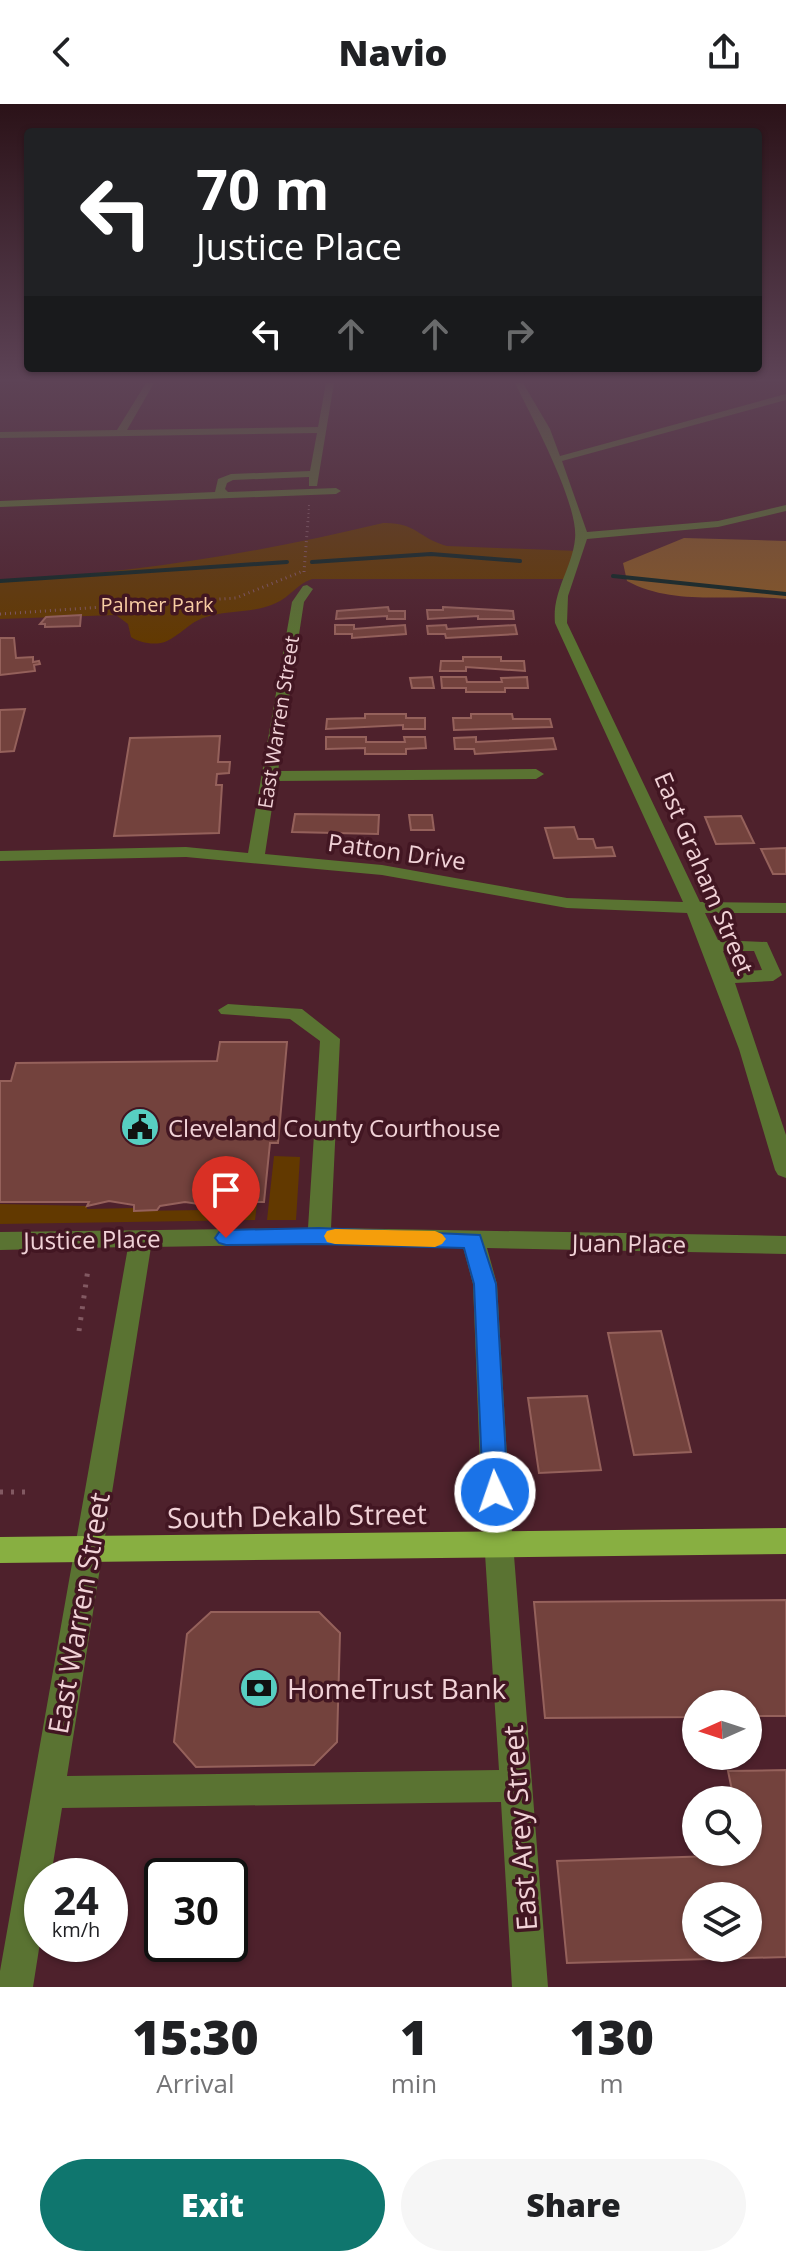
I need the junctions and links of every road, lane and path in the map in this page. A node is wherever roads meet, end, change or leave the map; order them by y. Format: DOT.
graph roads {
  1 [pos="315,471"];
  2 [pos="561,471"];
  3 [pos="314,474"];
  4 [pos="336,491"];
  5 [pos="311,492"];
  6 [pos="225,495"];
  7 [pos="0,504"];
  8 [pos="786,508"];
  9 [pos="584,536"];
  10 [pos="304,571"];
  11 [pos="307,589"];
  12 [pos="0,614"];
  13 [pos="536,774"];
  14 [pos="270,776"];
  15 [pos="0,856"];
  16 [pos="256,858"];
  17 [pos="786,908"];
  18 [pos="694,909"];
  19 [pos="711,945"];
  20 [pos="723,978"];
  21 [pos="228,1010"];
  22 [pos="786,1170"];
  23 [pos="319,1236"];
  24 [pos="141,1239"];
  25 [pos="473,1240"];
  26 [pos="0,1241"];
  27 [pos="786,1245"];
  28 [pos="88,1269"];
  29 [pos="79,1331"];
  30 [pos="0,1492"];
  31 [pos="28,1492"];
  32 [pos="786,1541"];
  33 [pos="500,1544"];
  34 [pos="0,1550"];
  35 [pos="89,1550"];
  36 [pos="517,1786"];
  37 [pos="47,1792"];
  38 [pos="15,1987"];
  39 [pos="530,1987"];
  1 -- 3 [label="street"];
  2 -- 9 [label="street"];
  3 -- 5 [label="street"];
  3 -- 6 [label="street"];
  4 -- 5 [label="street"];
  5 -- 6 [label="street"];
  5 -- 10 [label="path"];
  6 -- 7 [label="street"];
  8 -- 9 [label="street"];
  9 -- 18 [label="street, East Graham Street"];
  10 -- 11 [label="path"];
  10 -- 12 [label="path"];
  11 -- 14 [label="street, East Warren Street"];
  13 -- 14 [label="street"];
  14 -- 16 [label="street, East Warren Street"];
  15 -- 16 [label="street, Patton Drive"];
  16 -- 18 [label="street, Patton Drive"];
  17 -- 18 [label="street, Patton Drive"];
  18 -- 19 [label="street, East Graham Street"];
  19 -- 20 [label="street, East Graham Street"];
  19 -- 20 [label="street"];
  20 -- 22 [label="street, East Graham Street"];
  21 -- 23 [label="street"];
  23 -- 24 [label="street, Justice Place"];
  23 -- 25 [label="street, Justice Place"];
  24 -- 26 [label="street, Justice Place"];
  24 -- 35 [label="street, East Warren Street"];
  25 -- 27 [label="street, Juan Place"];
  25 -- 33 [label="street, East Arey Street"];
  28 -- 29 [label="path"];
  30 -- 31 [label="path"];
  32 -- 33 [label="main road, South Dekalb Street"];
  33 -- 35 [label="main road, South Dekalb Street"];
  33 -- 36 [label="street, East Arey Street"];
  34 -- 35 [label="main road, South Dekalb Street"];
  35 -- 37 [label="street, East Warren Street"];
  36 -- 37 [label="street"];
  36 -- 39 [label="street, East Arey Street"];
  37 -- 38 [label="street, East Warren Street"];
}
